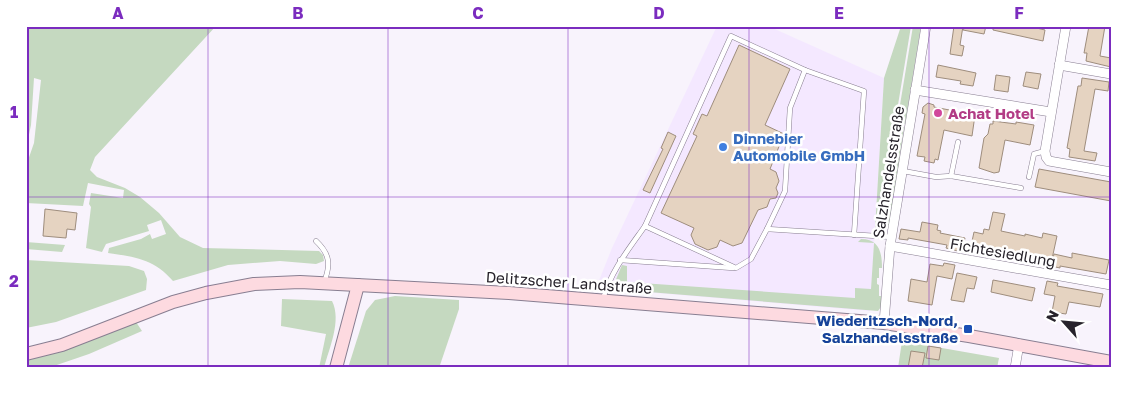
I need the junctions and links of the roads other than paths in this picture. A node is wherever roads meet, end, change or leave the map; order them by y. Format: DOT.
graph roads {
  1 [pos="926,26"];
  2 [pos="1066,26"];
  3 [pos="1059,66"];
  4 [pos="805,70"];
  5 [pos="1111,74"];
  6 [pos="916,90"];
  7 [pos="1051,112"];
  8 [pos="958,142"];
  9 [pos="1045,151"];
  10 [pos="903,170"];
  11 [pos="1111,172"];
  12 [pos="951,176"];
  13 [pos="1029,176"];
  14 [pos="1021,188"];
  15 [pos="645,226"];
  16 [pos="767,230"];
  17 [pos="854,235"];
  18 [pos="316,241"];
  19 [pos="891,241"];
  20 [pos="620,260"];
  21 [pos="736,268"];
  22 [pos="324,283"];
  23 [pos="358,285"];
  24 [pos="1111,285"];
  25 [pos="602,300"];
  26 [pos="884,322"];
  27 [pos="1019,344"];
  28 [pos="26,354"];
  29 [pos="1111,362"];
  30 [pos="336,368"];
  31 [pos="1015,368"];
  1 -- 6 [label="street, Salzhandelsstraße"];
  2 -- 3 [label="street"];
  3 -- 5 [label="street"];
  3 -- 7 [label="street"];
  4 -- 15 [label="lane"];
  4 -- 16 [label="lane"];
  4 -- 17 [label="lane"];
  6 -- 7 [label="street"];
  6 -- 10 [label="street, Salzhandelsstraße"];
  7 -- 9 [label="street"];
  8 -- 12 [label="lane"];
  9 -- 11 [label="street"];
  9 -- 13 [label="lane"];
  10 -- 12 [label="lane"];
  10 -- 19 [label="street, Salzhandelsstraße"];
  12 -- 14 [label="lane"];
  15 -- 20 [label="lane"];
  15 -- 21 [label="lane"];
  16 -- 17 [label="lane"];
  16 -- 21 [label="lane"];
  17 -- 19 [label="lane"];
  18 -- 22 [label="lane"];
  19 -- 24 [label="street, Fichtesiedlung"];
  19 -- 26 [label="street, Salzhandelsstraße"];
  20 -- 21 [label="lane"];
  20 -- 25 [label="lane"];
  22 -- 23 [label="street, Delitzscher Landstraße"];
  22 -- 28 [label="street, Delitzscher Landstraße"];
  23 -- 25 [label="street, Delitzscher Landstraße"];
  23 -- 30 [label="street"];
  25 -- 26 [label="street, Delitzscher Landstraße"];
  26 -- 27 [label="street, Delitzscher Landstraße"];
  27 -- 29 [label="street, Delitzscher Landstraße"];
  27 -- 31 [label="street"];
}
